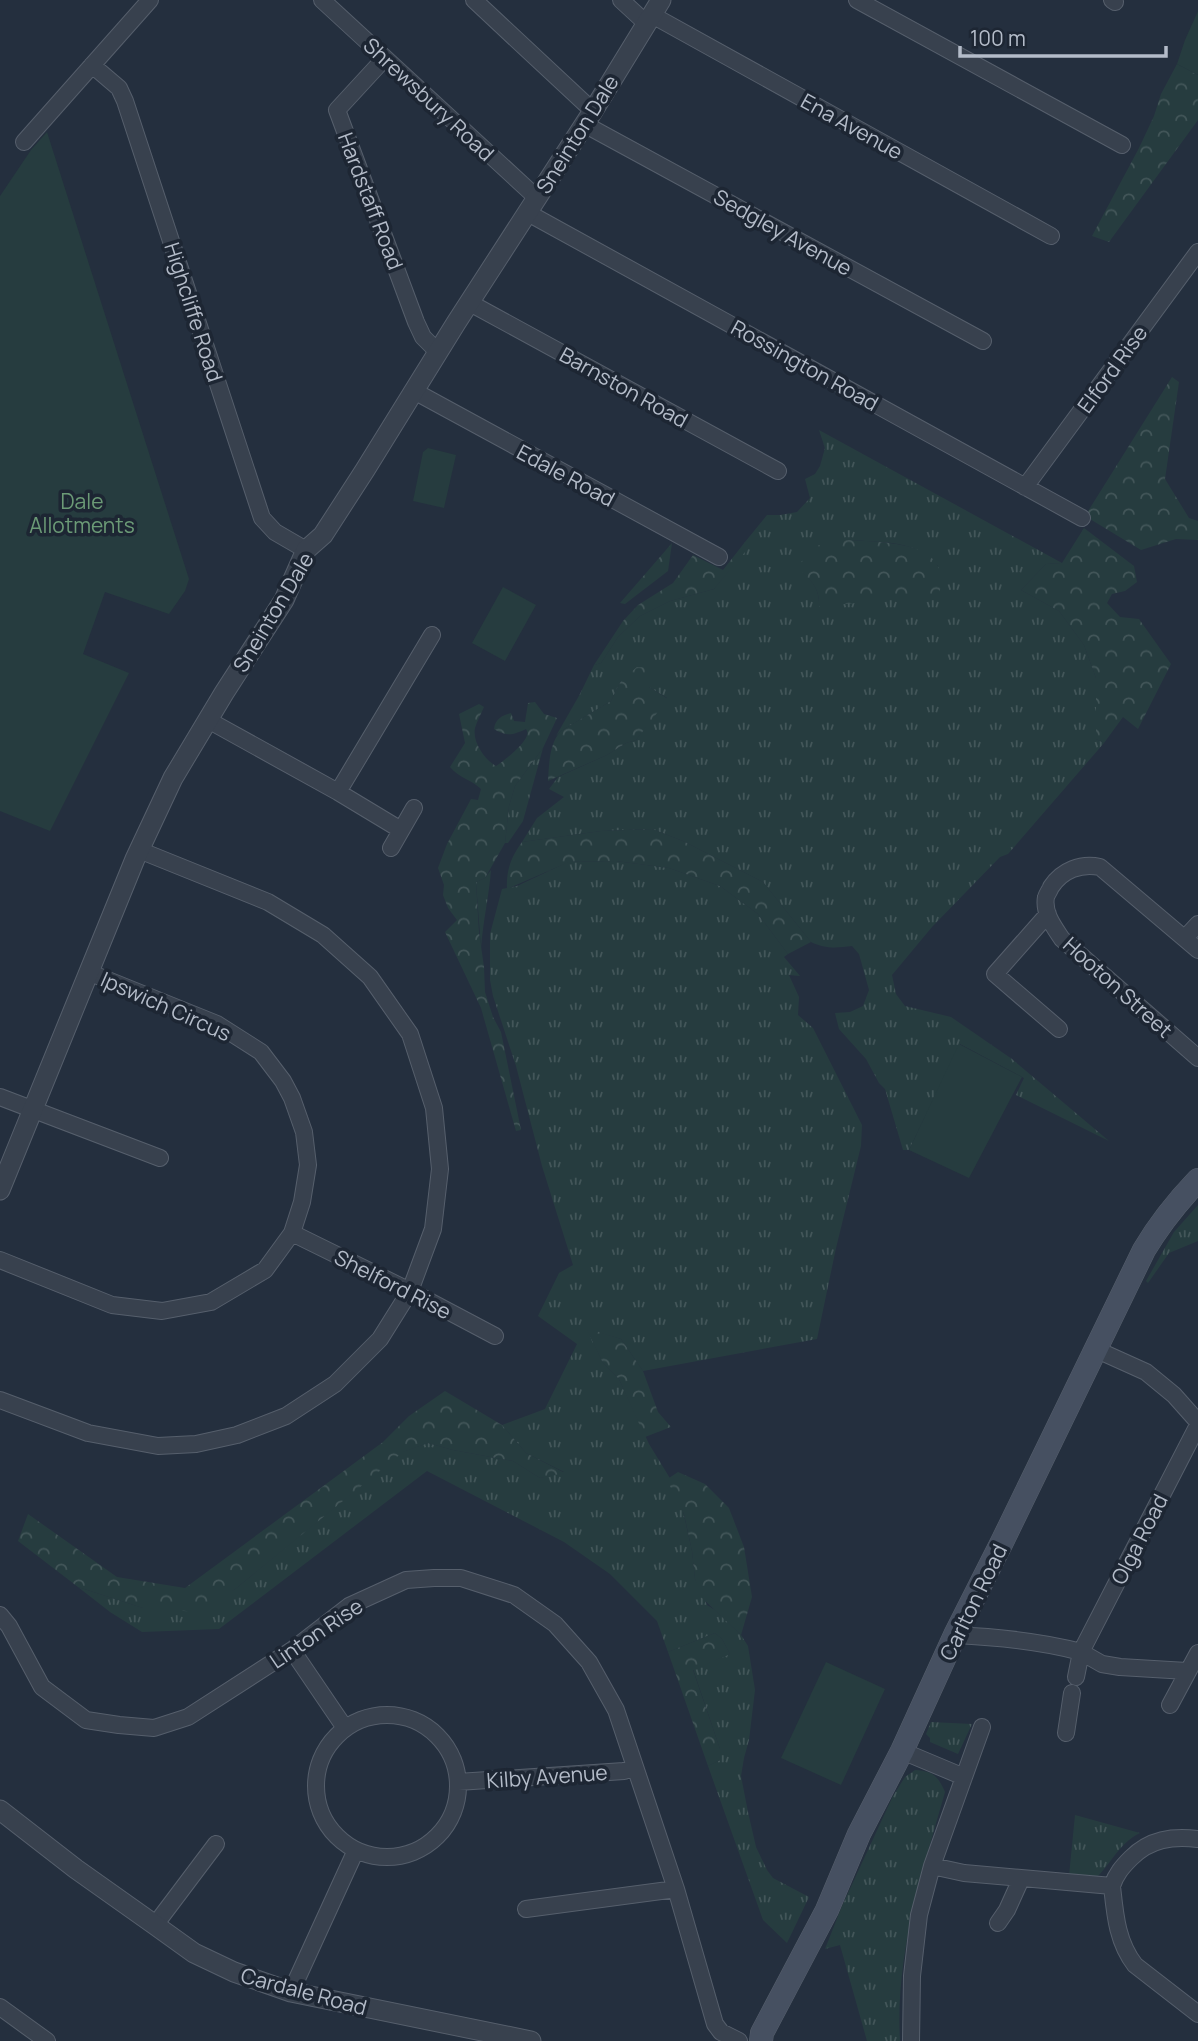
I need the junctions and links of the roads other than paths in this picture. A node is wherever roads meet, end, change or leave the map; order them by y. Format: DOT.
graph roads {
  1 [pos="150,0"];
  2 [pos="322,0"];
  3 [pos="474,0"];
  4 [pos="621,0"];
  5 [pos="857,0"];
  6 [pos="653,13"];
  7 [pos="384,59"];
  8 [pos="92,65"];
  9 [pos="589,117"];
  10 [pos="24,142"];
  11 [pos="1122,145"];
  12 [pos="533,206"];
  13 [pos="1051,236"];
  14 [pos="1198,251"];
  15 [pos="470,303"];
  16 [pos="983,341"];
  17 [pos="438,352"];
  18 [pos="414,391"];
  19 [pos="778,471"];
  20 [pos="1025,487"];
  21 [pos="1082,518"];
  22 [pos="306,550"];
  23 [pos="719,556"];
  24 [pos="432,635"];
  25 [pos="208,720"];
  26 [pos="338,792"];
  27 [pos="414,808"];
  28 [pos="401,830"];
  29 [pos="391,848"];
  30 [pos="139,850"];
  31 [pos="1048,914"];
  32 [pos="1198,924"];
  33 [pos="1185,938"];
  34 [pos="1198,950"];
  35 [pos="88,972"];
  36 [pos="1059,1029"];
  37 [pos="1198,1058"];
  38 [pos="0,1097"];
  39 [pos="34,1108"];
  40 [pos="160,1158"];
  41 [pos="1198,1180"];
  42 [pos="0,1190"];
  43 [pos="292,1233"];
  44 [pos="0,1260"];
  45 [pos="410,1291"];
  46 [pos="495,1336"];
  47 [pos="1095,1349"];
  48 [pos="0,1400"];
  49 [pos="1198,1423"];
  50 [pos="0,1615"];
  51 [pos="955,1635"];
  52 [pos="292,1650"];
  53 [pos="1081,1652"];
  54 [pos="1198,1653"];
  55 [pos="1187,1671"];
  56 [pos="1170,1705"];
  57 [pos="982,1727"];
  58 [pos="345,1728"];
  59 [pos="1066,1733"];
  60 [pos="902,1751"];
  61 [pos="635,1767"];
  62 [pos="964,1777"];
  63 [pos="458,1782"];
  64 [pos="0,1810"];
  65 [pos="1198,1839"];
  66 [pos="216,1843"];
  67 [pos="356,1850"];
  68 [pos="932,1866"];
  69 [pos="1021,1879"];
  70 [pos="1112,1886"];
  71 [pos="676,1889"];
  72 [pos="526,1909"];
  73 [pos="1021,1920"];
  74 [pos="155,1925"];
  75 [pos="291,1992"];
  76 [pos="0,2007"];
  77 [pos="1198,2014"];
  78 [pos="758,2038"];
  79 [pos="47,2041"];
  80 [pos="531,2041"];
  81 [pos="739,2041"];
  82 [pos="911,2041"];
  1 -- 8 [label="street"];
  2 -- 7 [label="street, Shrewsbury Road"];
  3 -- 9 [label="street, Sedgley Avenue"];
  4 -- 6 [label="street, Ena Avenue"];
  5 -- 11 [label="street"];
  6 -- 9 [label="street, Sneinton Dale"];
  6 -- 13 [label="street, Ena Avenue"];
  7 -- 12 [label="street, Shrewsbury Road"];
  7 -- 17 [label="street, Hardstaff Road"];
  8 -- 10 [label="street"];
  8 -- 22 [label="street, Highcliffe Road"];
  9 -- 12 [label="street, Sneinton Dale"];
  9 -- 16 [label="street, Sedgley Avenue"];
  12 -- 15 [label="street, Sneinton Dale"];
  12 -- 20 [label="street, Rossington Road"];
  14 -- 20 [label="street, Elford Rise"];
  15 -- 17 [label="street, Sneinton Dale"];
  15 -- 19 [label="street, Barnston Road"];
  17 -- 18 [label="street, Sneinton Dale"];
  18 -- 22 [label="street, Sneinton Dale"];
  18 -- 23 [label="street, Edale Road"];
  20 -- 21 [label="street, Rossington Road"];
  22 -- 25 [label="street, Sneinton Dale"];
  24 -- 26 [label="street"];
  25 -- 26 [label="street"];
  25 -- 30 [label="street, Sneinton Dale"];
  26 -- 28 [label="street"];
  27 -- 28 [label="street"];
  28 -- 29 [label="street"];
  30 -- 35 [label="street, Sneinton Dale"];
  30 -- 45 [label="street"];
  31 -- 33 [label="street"];
  31 -- 36 [label="street"];
  31 -- 37 [label="street, Hooton Street"];
  32 -- 33 [label="street"];
  33 -- 34 [label="street"];
  35 -- 39 [label="street, Sneinton Dale"];
  35 -- 43 [label="street, Ipswich Circus"];
  38 -- 39 [label="street"];
  39 -- 40 [label="street"];
  39 -- 42 [label="street, Sneinton Dale"];
  41 -- 47 [label="main road, Carlton Road"];
  43 -- 44 [label="street, Ipswich Circus"];
  43 -- 45 [label="street, Shelford Rise"];
  45 -- 46 [label="street, Shelford Rise"];
  45 -- 48 [label="street"];
  47 -- 49 [label="street"];
  47 -- 51 [label="main road, Carlton Road"];
  49 -- 53 [label="street, Olga Road"];
  50 -- 52 [label="street, Linton Rise"];
  51 -- 53 [label="street"];
  51 -- 60 [label="main road, Carlton Road"];
  52 -- 58 [label="street"];
  52 -- 61 [label="street, Linton Rise"];
  53 -- 55 [label="street"];
  53 -- 59 [label="street, Olga Road"];
  54 -- 55 [label="street"];
  55 -- 56 [label="street"];
  57 -- 62 [label="street"];
  58 -- 63 [label="street"];
  58 -- 67 [label="street"];
  60 -- 62 [label="street"];
  60 -- 78 [label="main road, Carlton Road"];
  61 -- 63 [label="street, Kilby Avenue"];
  61 -- 71 [label="street, Linton Rise"];
  62 -- 68 [label="street"];
  63 -- 67 [label="street"];
  64 -- 74 [label="street, Cardale Road"];
  65 -- 70 [label="street"];
  66 -- 74 [label="street"];
  67 -- 75 [label="street"];
  68 -- 69 [label="street"];
  68 -- 82 [label="street"];
  69 -- 70 [label="street"];
  69 -- 73 [label="street"];
  70 -- 77 [label="street"];
  71 -- 72 [label="street"];
  71 -- 81 [label="street, Linton Rise"];
  74 -- 75 [label="street, Cardale Road"];
  75 -- 80 [label="street, Cardale Road"];
  76 -- 79 [label="street"];
}
